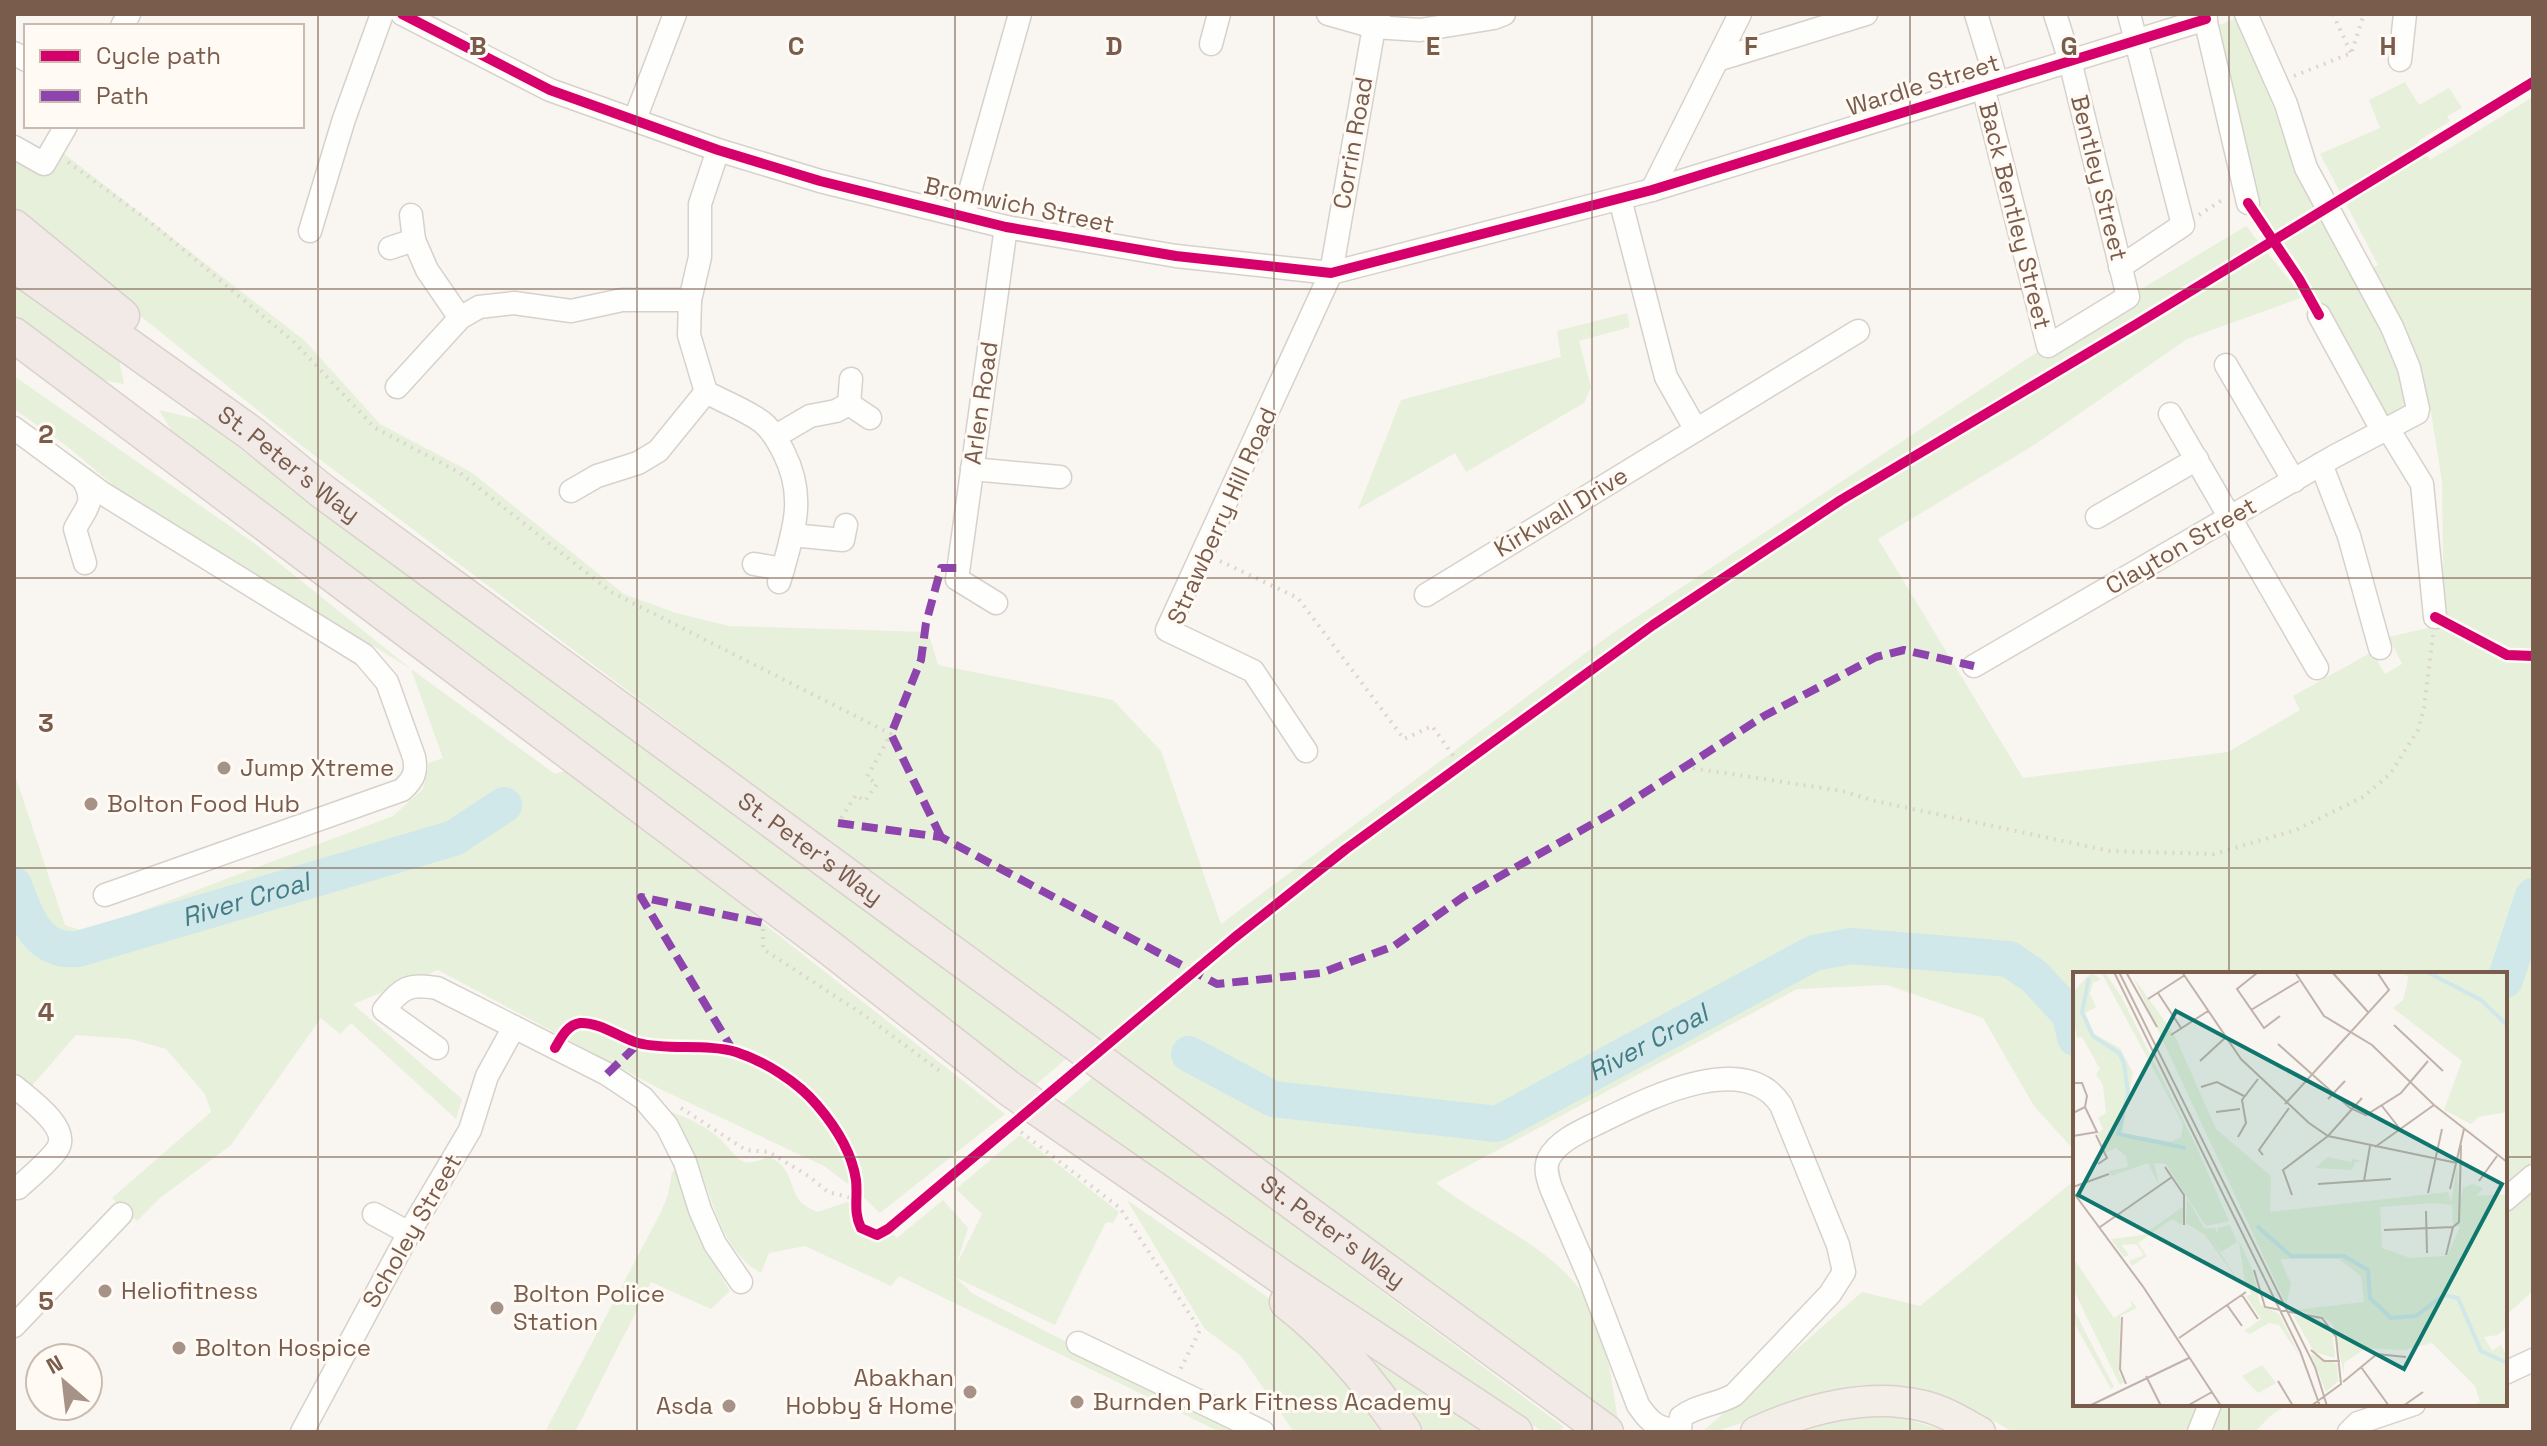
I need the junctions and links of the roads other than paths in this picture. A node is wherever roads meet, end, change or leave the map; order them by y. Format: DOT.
graph roads {
  1 [pos="382,14"];
  2 [pos="402,14"];
  3 [pos="675,14"];
  4 [pos="1020,14"];
  5 [pos="1219,14"];
  6 [pos="1328,14"];
  7 [pos="1504,14"];
  8 [pos="1740,14"];
  9 [pos="1866,14"];
  10 [pos="1976,14"];
  11 [pos="2055,14"];
  12 [pos="2129,14"];
  13 [pos="2246,14"];
  14 [pos="2405,14"];
  15 [pos="2205,17"];
  16 [pos="1376,21"];
  17 [pos="2138,41"];
  18 [pos="1211,44"];
  19 [pos="1717,60"];
  20 [pos="2400,60"];
  21 [pos="2070,61"];
  22 [pos="1990,85"];
  23 [pos="635,119"];
  24 [pos="65,128"];
  25 [pos="14,147"];
  26 [pos="718,150"];
  27 [pos="1652,190"];
  28 [pos="2246,194"];
  29 [pos="1620,199"];
  30 [pos="411,215"];
  31 [pos="963,216"];
  32 [pos="14,227"];
  33 [pos="1006,227"];
  34 [pos="310,231"];
  35 [pos="414,240"];
  36 [pos="390,248"];
  37 [pos="14,264"];
  38 [pos="2120,267"];
  39 [pos="1331,273"];
  40 [pos="2128,297"];
  41 [pos="690,300"];
  42 [pos="2319,315"];
  43 [pos="460,318"];
  44 [pos="1858,331"];
  45 [pos="14,335"];
  46 [pos="14,356"];
  47 [pos="2226,365"];
  48 [pos="851,379"];
  49 [pos="397,387"];
  50 [pos="706,392"];
  51 [pos="105,403"];
  52 [pos="849,404"];
  53 [pos="2170,414"];
  54 [pos="870,418"];
  55 [pos="14,428"];
  56 [pos="2385,428"];
  57 [pos="1696,430"];
  58 [pos="252,434"];
  59 [pos="776,436"];
  60 [pos="2197,459"];
  61 [pos="2321,464"];
  62 [pos="972,469"];
  63 [pos="1060,477"];
  64 [pos="83,479"];
  65 [pos="2294,481"];
  66 [pos="571,491"];
  67 [pos="2097,517"];
  68 [pos="2231,517"];
  69 [pos="846,525"];
  70 [pos="792,535"];
  71 [pos="85,563"];
  72 [pos="754,564"];
  73 [pos="1426,595"];
  74 [pos="995,604"];
  75 [pos="2435,617"];
  76 [pos="2380,648"];
  77 [pos="1974,666"];
  78 [pos="2317,668"];
  79 [pos="1306,751"];
  80 [pos="105,895"];
  81 [pos="514,1027"];
  82 [pos="437,1048"];
  83 [pos="14,1086"];
  84 [pos="1012,1115"];
  85 [pos="2533,1176"];
  86 [pos="18,1188"];
  87 [pos="2507,1198"];
  88 [pos="121,1214"];
  89 [pos="374,1214"];
  90 [pos="409,1233"];
  91 [pos="741,1282"];
  92 [pos="14,1326"];
  93 [pos="1078,1343"];
  94 [pos="2209,1406"];
  95 [pos="2408,1406"];
  96 [pos="1679,1431"];
  97 [pos="302,1432"];
  98 [pos="1263,1432"];
  99 [pos="1404,1432"];
  100 [pos="1515,1432"];
  101 [pos="1605,1432"];
  102 [pos="1756,1432"];
  103 [pos="1980,1432"];
  104 [pos="2199,1432"];
  105 [pos="2349,1432"];
  1 -- 34 [label="street"];
  2 -- 23 [label="street, Bromwich Street"];
  3 -- 23 [label="street"];
  4 -- 31 [label="street"];
  5 -- 18 [label="street"];
  6 -- 16 [label="street"];
  7 -- 16 [label="street"];
  8 -- 19 [label="street"];
  9 -- 19 [label="street"];
  10 -- 22 [label="street, Back Bentley Street"];
  11 -- 21 [label="street, Bentley Street"];
  12 -- 17 [label="street"];
  13 -- 56 [label="street, Clayton Street"];
  14 -- 20 [label="street"];
  15 -- 17 [label="street, Wardle Street"];
  15 -- 28 [label="street"];
  16 -- 39 [label="street, Corrin Road"];
  17 -- 21 [label="street, Wardle Street"];
  17 -- 38 [label="street"];
  19 -- 27 [label="street"];
  21 -- 22 [label="street, Wardle Street"];
  21 -- 38 [label="street, Bentley Street"];
  22 -- 27 [label="street, Wardle Street"];
  22 -- 40 [label="street, Back Bentley Street"];
  23 -- 26 [label="street, Bromwich Street"];
  24 -- 25 [label="street"];
  26 -- 31 [label="street, Bromwich Street"];
  26 -- 41 [label="street"];
  27 -- 29 [label="street, Bromwich Street"];
  29 -- 39 [label="street, Bromwich Street"];
  29 -- 57 [label="street"];
  30 -- 35 [label="street"];
  31 -- 33 [label="street, Bromwich Street"];
  32 -- 58 [label="highway"];
  33 -- 39 [label="street, Bromwich Street"];
  33 -- 62 [label="street, Arlen Road"];
  35 -- 36 [label="street"];
  35 -- 43 [label="street"];
  37 -- 58 [label="highway, St. Peter's Way"];
  38 -- 40 [label="street, Bentley Street"];
  39 -- 79 [label="street, Strawberry Hill Road"];
  41 -- 43 [label="street"];
  41 -- 50 [label="street"];
  42 -- 56 [label="street"];
  43 -- 49 [label="street"];
  44 -- 57 [label="street, Kirkwall Drive"];
  45 -- 51 [label="highway"];
  46 -- 51 [label="highway"];
  47 -- 65 [label="street"];
  48 -- 52 [label="street"];
  50 -- 59 [label="street"];
  50 -- 66 [label="street"];
  51 -- 84 [label="highway"];
  52 -- 54 [label="street"];
  52 -- 59 [label="street"];
  53 -- 60 [label="street"];
  55 -- 64 [label="street"];
  56 -- 61 [label="street, Clayton Street"];
  56 -- 75 [label="street"];
  57 -- 73 [label="street, Kirkwall Drive"];
  58 -- 101 [label="highway, St. Peter's Way"];
  59 -- 70 [label="street"];
  60 -- 67 [label="street"];
  60 -- 68 [label="street"];
  61 -- 65 [label="street, Clayton Street"];
  61 -- 76 [label="street"];
  62 -- 63 [label="street"];
  62 -- 74 [label="street, Arlen Road"];
  64 -- 71 [label="street"];
  64 -- 80 [label="street"];
  65 -- 68 [label="street, Clayton Street"];
  68 -- 77 [label="street, Clayton Street"];
  68 -- 78 [label="street"];
  69 -- 70 [label="street"];
  70 -- 72 [label="street"];
  81 -- 82 [label="street"];
  81 -- 90 [label="street, Scholey Street"];
  81 -- 91 [label="street"];
  83 -- 86 [label="street"];
  84 -- 99 [label="highway"];
  84 -- 100 [label="highway"];
  85 -- 87 [label="street"];
  88 -- 92 [label="street"];
  89 -- 90 [label="street"];
  90 -- 97 [label="street, Scholey Street"];
  93 -- 98 [label="street"];
  94 -- 104 [label="street"];
  95 -- 105 [label="street"];
  96 -- 96 [label="street"];
  102 -- 103 [label="main road"];
}
